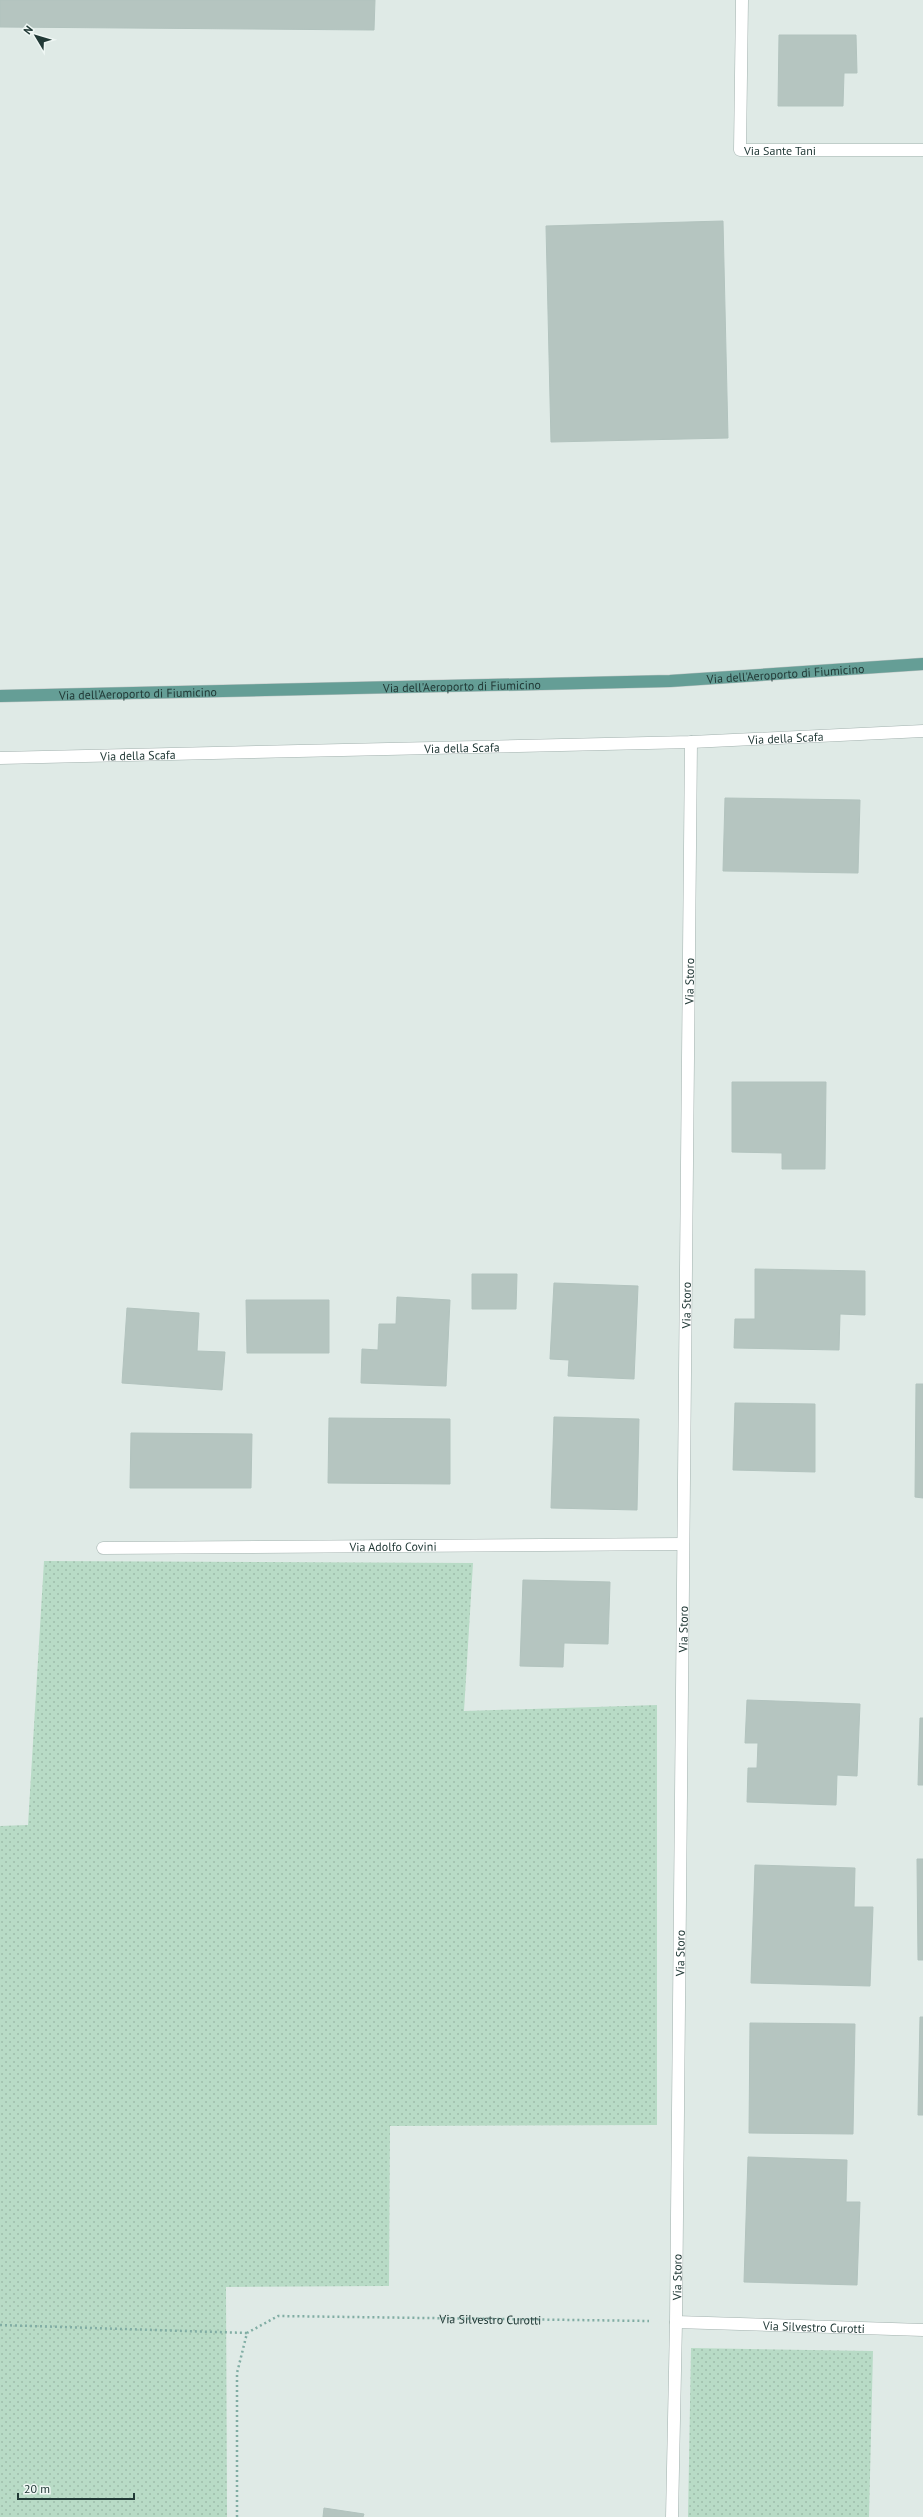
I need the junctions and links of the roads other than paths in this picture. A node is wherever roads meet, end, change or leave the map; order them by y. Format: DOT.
graph roads {
  1 [pos="742,0"];
  2 [pos="923,150"];
  3 [pos="923,664"];
  4 [pos="0,696"];
  5 [pos="923,731"];
  6 [pos="691,742"];
  7 [pos="0,758"];
  8 [pos="683,1544"];
  9 [pos="103,1548"];
  10 [pos="676,2322"];
  11 [pos="923,2330"];
  12 [pos="672,2517"];
  1 -- 2 [label="street, Via Sante Tani"];
  3 -- 4 [label="main road, Via dell'Aeroporto di Fiumicino"];
  5 -- 6 [label="street, Via della Scafa"];
  6 -- 7 [label="street, Via della Scafa"];
  6 -- 8 [label="street, Via Storo"];
  8 -- 9 [label="street, Via Adolfo Covini"];
  8 -- 10 [label="street, Via Storo"];
  10 -- 11 [label="street, Via Silvestro Curotti"];
  10 -- 12 [label="street, Via Storo"];
}
